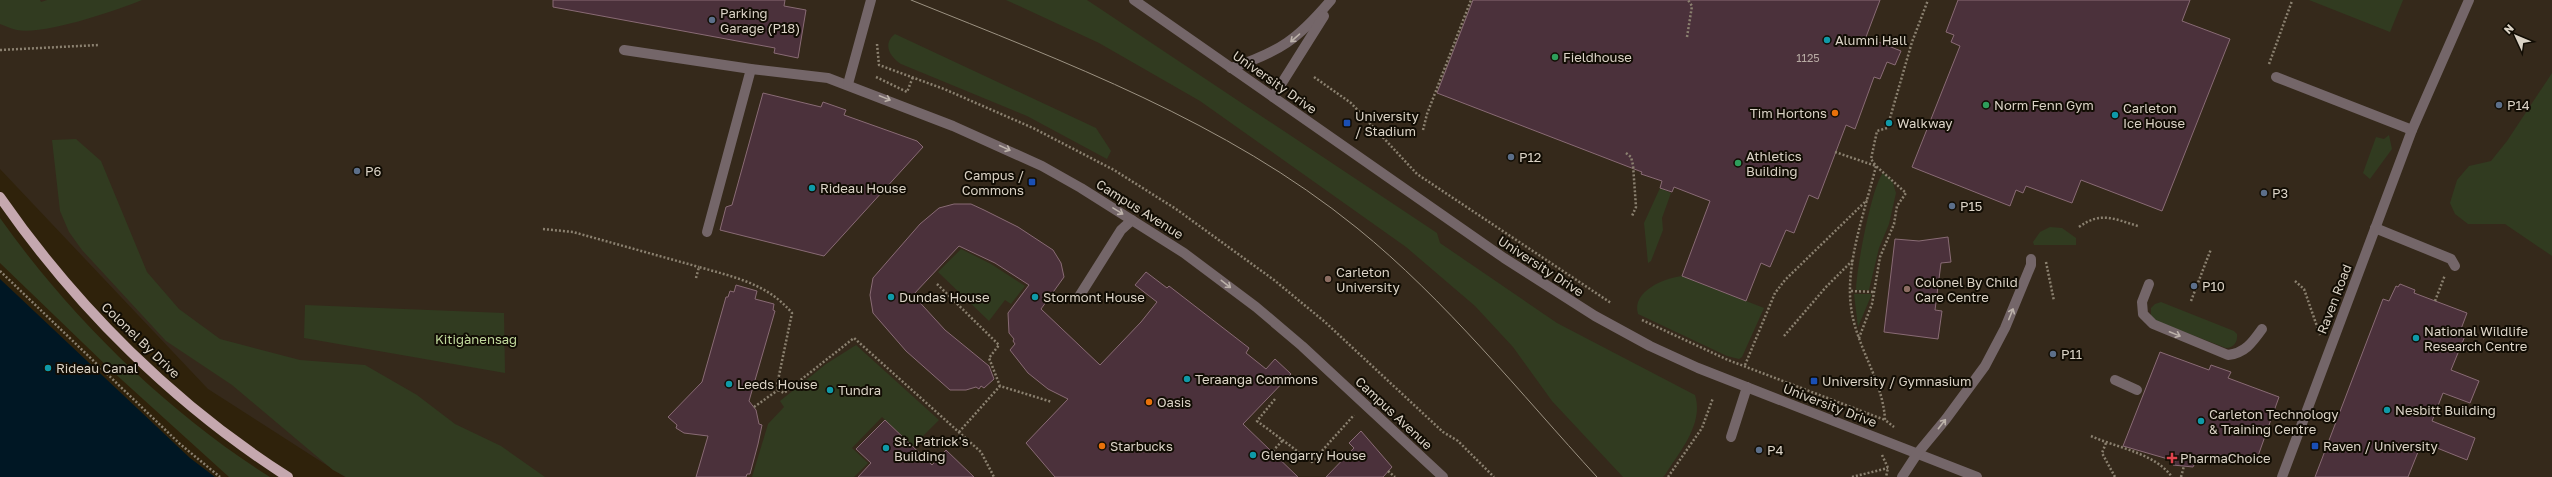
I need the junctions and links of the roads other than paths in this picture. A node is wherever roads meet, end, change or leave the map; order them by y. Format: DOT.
graph roads {
  1 [pos="871,0"];
  2 [pos="1134,0"];
  3 [pos="1333,0"];
  4 [pos="2469,0"];
  5 [pos="624,50"];
  6 [pos="1231,68"];
  7 [pos="751,69"];
  8 [pos="2271,73"];
  9 [pos="848,84"];
  10 [pos="1273,96"];
  11 [pos="2412,130"];
  12 [pos="0,197"];
  13 [pos="1132,220"];
  14 [pos="2375,228"];
  15 [pos="707,232"];
  16 [pos="2031,259"];
  17 [pos="2453,262"];
  18 [pos="2149,284"];
  19 [pos="1080,295"];
  20 [pos="2262,329"];
  21 [pos="2115,380"];
  22 [pos="1747,387"];
  23 [pos="2137,390"];
  24 [pos="1731,437"];
  25 [pos="1917,454"];
  26 [pos="288,477"];
  27 [pos="1443,477"];
  28 [pos="1902,477"];
  29 [pos="1977,477"];
  30 [pos="2282,477"];
  1 -- 9 [label="street"];
  2 -- 6 [label="street, University Drive"];
  3 -- 6 [label="street, one-way"];
  3 -- 10 [label="street"];
  4 -- 11 [label="street, Raven Road"];
  5 -- 7 [label="street, Campus Avenue"];
  6 -- 10 [label="street, University Drive"];
  7 -- 9 [label="street, Campus Avenue"];
  7 -- 15 [label="street"];
  8 -- 11 [label="street"];
  9 -- 13 [label="street, Campus Avenue, one-way"];
  10 -- 22 [label="street, University Drive"];
  11 -- 14 [label="street, Raven Road"];
  12 -- 26 [label="main road, Colonel By Drive"];
  13 -- 19 [label="street"];
  13 -- 27 [label="street, Campus Avenue, one-way"];
  14 -- 17 [label="street"];
  14 -- 30 [label="street, Raven Road"];
  25 -- 16 [label="street, one-way"];
  18 -- 20 [label="street, one-way"];
  21 -- 23 [label="street"];
  22 -- 24 [label="street"];
  22 -- 25 [label="street, University Drive"];
  25 -- 28 [label="street"];
  25 -- 29 [label="street, University Drive"];
}
